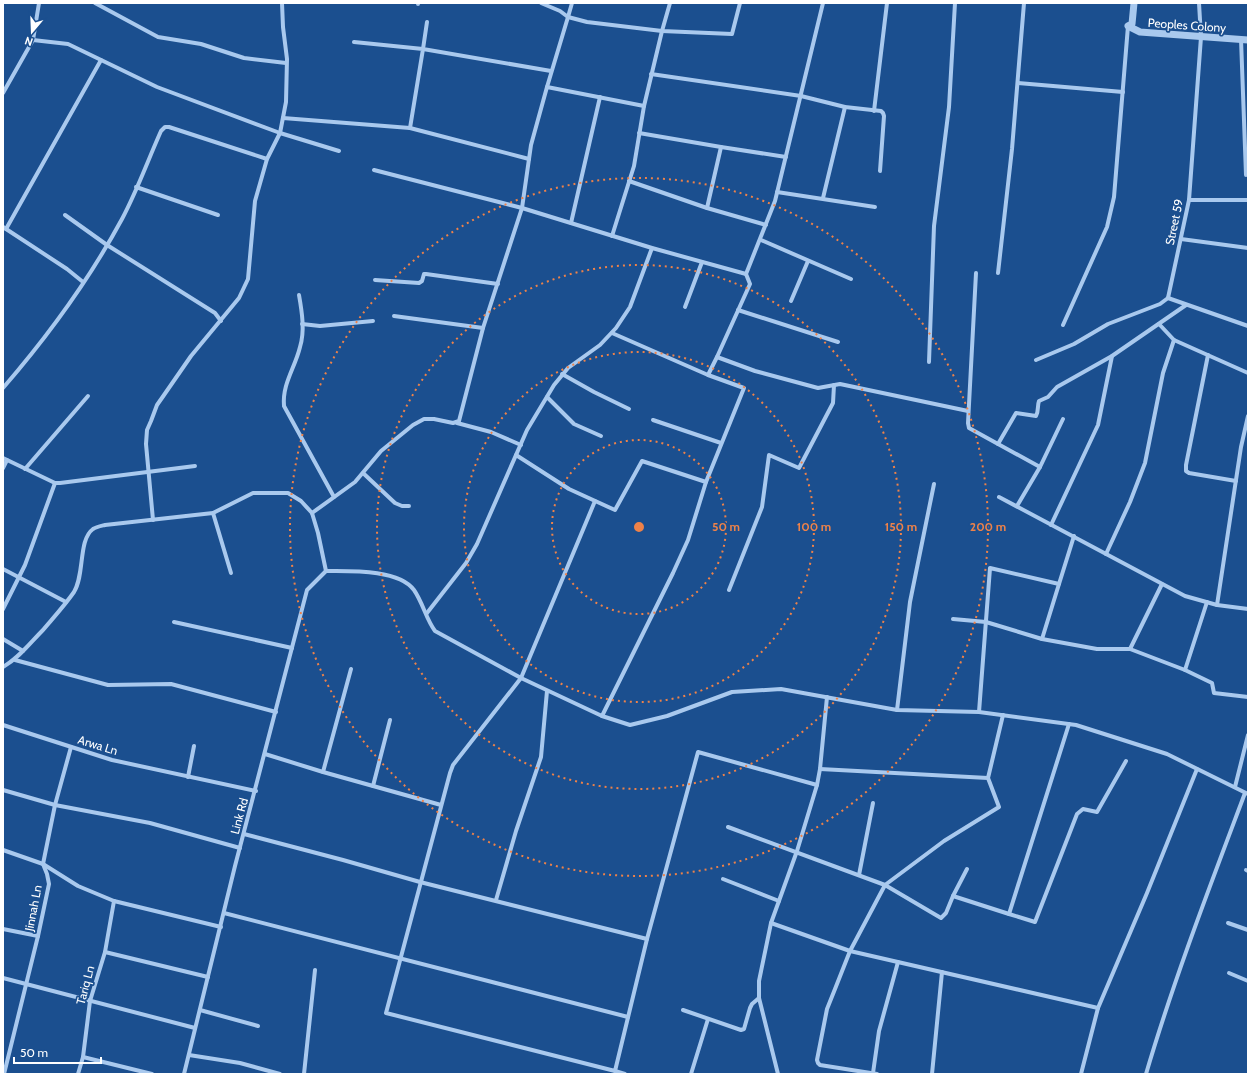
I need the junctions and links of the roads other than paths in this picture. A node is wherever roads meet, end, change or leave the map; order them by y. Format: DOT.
graph roads {
  1 [pos="39,3"];
  2 [pos="95,3"];
  3 [pos="282,3"];
  4 [pos="541,3"];
  5 [pos="572,3"];
  6 [pos="670,3"];
  7 [pos="740,3"];
  8 [pos="823,3"];
  9 [pos="887,3"];
  10 [pos="954,3"];
  11 [pos="1024,3"];
  12 [pos="1134,3"];
  13 [pos="1199,3"];
  14 [pos="568,17"];
  15 [pos="426,22"];
  16 [pos="1128,26"];
  17 [pos="662,31"];
  18 [pos="1201,37"];
  19 [pos="33,40"];
  20 [pos="1244,40"];
  21 [pos="354,42"];
  22 [pos="423,49"];
  23 [pos="101,60"];
  24 [pos="286,63"];
  25 [pos="551,71"];
  26 [pos="651,74"];
  27 [pos="1018,84"];
  28 [pos="547,87"];
  29 [pos="1123,92"];
  30 [pos="3,93"];
  31 [pos="801,96"];
  32 [pos="600,97"];
  33 [pos="644,106"];
  34 [pos="845,107"];
  35 [pos="874,110"];
  36 [pos="283,118"];
  37 [pos="410,128"];
  38 [pos="280,133"];
  39 [pos="640,134"];
  40 [pos="721,147"];
  41 [pos="339,151"];
  42 [pos="786,157"];
  43 [pos="267,159"];
  44 [pos="529,159"];
  45 [pos="374,170"];
  46 [pos="880,171"];
  47 [pos="1246,175"];
  48 [pos="629,181"];
  49 [pos="136,187"];
  50 [pos="777,192"];
  51 [pos="824,198"];
  52 [pos="1189,200"];
  53 [pos="1248,200"];
  54 [pos="875,207"];
  55 [pos="522,208"];
  56 [pos="707,208"];
  57 [pos="65,215"];
  58 [pos="218,215"];
  59 [pos="571,223"];
  60 [pos="766,225"];
  61 [pos="4,228"];
  62 [pos="612,236"];
  63 [pos="1180,239"];
  64 [pos="760,240"];
  65 [pos="107,245"];
  66 [pos="652,248"];
  67 [pos="1248,248"];
  68 [pos="808,261"];
  69 [pos="702,262"];
  70 [pos="976,273"];
  71 [pos="998,273"];
  72 [pos="746,274"];
  73 [pos="851,279"];
  74 [pos="375,280"];
  75 [pos="83,282"];
  76 [pos="498,284"];
  77 [pos="299,295"];
  78 [pos="1168,298"];
  79 [pos="791,301"];
  80 [pos="1186,305"];
  81 [pos="685,307"];
  82 [pos="738,310"];
  83 [pos="394,316"];
  84 [pos="220,321"];
  85 [pos="373,321"];
  86 [pos="302,324"];
  87 [pos="1159,324"];
  88 [pos="1063,325"];
  89 [pos="1248,326"];
  90 [pos="482,328"];
  91 [pos="612,333"];
  92 [pos="1174,340"];
  93 [pos="838,342"];
  94 [pos="1208,355"];
  95 [pos="1112,356"];
  96 [pos="717,357"];
  97 [pos="1036,360"];
  98 [pos="929,362"];
  99 [pos="1248,373"];
  100 [pos="562,374"];
  101 [pos="708,375"];
  102 [pos="834,385"];
  103 [pos="3,388"];
  104 [pos="88,396"];
  105 [pos="547,397"];
  106 [pos="629,409"];
  107 [pos="968,411"];
  108 [pos="1248,416"];
  109 [pos="1063,418"];
  110 [pos="653,420"];
  111 [pos="457,423"];
  112 [pos="601,436"];
  113 [pos="721,443"];
  114 [pos="520,444"];
  115 [pos="998,444"];
  116 [pos="516,455"];
  117 [pos="5,459"];
  118 [pos="196,466"];
  119 [pos="1040,467"];
  120 [pos="3,468"];
  121 [pos="25,469"];
  122 [pos="149,473"];
  123 [pos="363,473"];
  124 [pos="1236,481"];
  125 [pos="706,482"];
  126 [pos="55,483"];
  127 [pos="934,484"];
  128 [pos="334,497"];
  129 [pos="999,497"];
  130 [pos="595,501"];
  131 [pos="409,506"];
  132 [pos="1017,506"];
  133 [pos="213,513"];
  134 [pos="312,513"];
  135 [pos="153,520"];
  136 [pos="1051,524"];
  137 [pos="1074,536"];
  138 [pos="1106,554"];
  139 [pos="3,569"];
  140 [pos="326,571"];
  141 [pos="231,573"];
  142 [pos="19,578"];
  143 [pos="1059,584"];
  144 [pos="1162,584"];
  145 [pos="729,590"];
  146 [pos="66,602"];
  147 [pos="1207,602"];
  148 [pos="1217,605"];
  149 [pos="3,609"];
  150 [pos="1248,609"];
  151 [pos="427,613"];
  152 [pos="953,619"];
  153 [pos="174,622"];
  154 [pos="986,622"];
  155 [pos="3,639"];
  156 [pos="1042,639"];
  157 [pos="292,648"];
  158 [pos="1130,649"];
  159 [pos="23,651"];
  160 [pos="15,660"];
  161 [pos="3,667"];
  162 [pos="351,668"];
  163 [pos="1185,670"];
  164 [pos="521,678"];
  165 [pos="547,691"];
  166 [pos="827,697"];
  167 [pos="1248,697"];
  168 [pos="897,710"];
  169 [pos="276,712"];
  170 [pos="979,712"];
  171 [pos="1003,715"];
  172 [pos="602,716"];
  173 [pos="390,720"];
  174 [pos="1069,724"];
  175 [pos="3,725"];
  176 [pos="1248,735"];
  177 [pos="194,746"];
  178 [pos="70,747"];
  179 [pos="265,754"];
  180 [pos="1126,762"];
  181 [pos="820,769"];
  182 [pos="1197,769"];
  183 [pos="323,772"];
  184 [pos="188,776"];
  185 [pos="988,778"];
  186 [pos="817,785"];
  187 [pos="373,786"];
  188 [pos="1235,787"];
  189 [pos="3,790"];
  190 [pos="256,791"];
  191 [pos="1247,793"];
  192 [pos="873,803"];
  193 [pos="55,805"];
  194 [pos="441,805"];
  195 [pos="728,827"];
  196 [pos="244,834"];
  197 [pos="240,848"];
  198 [pos="3,850"];
  199 [pos="796,852"];
  200 [pos="43,864"];
  201 [pos="967,869"];
  202 [pos="859,875"];
  203 [pos="723,878"];
  204 [pos="420,882"];
  205 [pos="885,885"];
  206 [pos="952,896"];
  207 [pos="496,900"];
  208 [pos="114,901"];
  209 [pos="779,901"];
  210 [pos="224,913"];
  211 [pos="1009,914"];
  212 [pos="771,923"];
  213 [pos="1228,923"];
  214 [pos="221,926"];
  215 [pos="3,929"];
  216 [pos="1248,930"];
  217 [pos="38,936"];
  218 [pos="647,939"];
  219 [pos="850,951"];
  220 [pos="105,952"];
  221 [pos="400,958"];
  222 [pos="898,962"];
  223 [pos="315,970"];
  224 [pos="942,972"];
  225 [pos="1229,973"];
  226 [pos="208,977"];
  227 [pos="3,978"];
  228 [pos="1248,981"];
  229 [pos="26,984"];
  230 [pos="759,998"];
  231 [pos="90,1001"];
  232 [pos="1098,1008"];
  233 [pos="200,1010"];
  234 [pos="683,1010"];
  235 [pos="628,1017"];
  236 [pos="708,1019"];
  237 [pos="258,1026"];
  238 [pos="195,1028"];
  239 [pos="189,1055"];
  240 [pos="83,1056"];
  241 [pos="615,1071"];
  242 [pos="4,1074"];
  243 [pos="78,1074"];
  244 [pos="152,1074"];
  245 [pos="184,1074"];
  246 [pos="280,1074"];
  247 [pos="304,1074"];
  248 [pos="625,1074"];
  249 [pos="691,1074"];
  250 [pos="778,1074"];
  251 [pos="875,1074"];
  252 [pos="932,1074"];
  253 [pos="1081,1074"];
  254 [pos="1146,1074"];
  1 -- 19 [label="street"];
  2 -- 24 [label="street"];
  3 -- 24 [label="street"];
  4 -- 14 [label="street"];
  5 -- 14 [label="street"];
  6 -- 17 [label="street"];
  7 -- 17 [label="street"];
  8 -- 31 [label="street"];
  9 -- 35 [label="street"];
  10 -- 98 [label="street"];
  11 -- 27 [label="street"];
  12 -- 16 [label="street, Peoples Colony"];
  13 -- 18 [label="street, Street 59"];
  14 -- 17 [label="street"];
  14 -- 25 [label="street"];
  15 -- 22 [label="street"];
  16 -- 18 [label="street, Peoples Colony"];
  16 -- 29 [label="street"];
  17 -- 26 [label="street"];
  18 -- 20 [label="street, Peoples Colony"];
  18 -- 52 [label="street, Street 59"];
  19 -- 23 [label="street"];
  19 -- 30 [label="street"];
  20 -- 47 [label="street"];
  21 -- 22 [label="street"];
  22 -- 25 [label="street"];
  22 -- 37 [label="street"];
  23 -- 38 [label="street"];
  23 -- 61 [label="street"];
  24 -- 36 [label="street"];
  25 -- 28 [label="street"];
  26 -- 31 [label="street"];
  26 -- 33 [label="street"];
  27 -- 29 [label="street"];
  27 -- 71 [label="street"];
  28 -- 32 [label="street"];
  28 -- 44 [label="street"];
  29 -- 88 [label="street"];
  31 -- 34 [label="street"];
  31 -- 42 [label="street"];
  32 -- 33 [label="street"];
  32 -- 59 [label="street"];
  33 -- 39 [label="street"];
  34 -- 35 [label="street"];
  34 -- 51 [label="street"];
  35 -- 46 [label="street"];
  36 -- 37 [label="street"];
  36 -- 38 [label="street"];
  37 -- 44 [label="street"];
  38 -- 41 [label="street"];
  38 -- 43 [label="street"];
  39 -- 40 [label="street"];
  39 -- 48 [label="street"];
  40 -- 42 [label="street"];
  40 -- 56 [label="street"];
  42 -- 50 [label="street"];
  43 -- 49 [label="street"];
  43 -- 84 [label="street"];
  44 -- 55 [label="street"];
  45 -- 55 [label="street"];
  48 -- 56 [label="street"];
  48 -- 62 [label="street"];
  49 -- 58 [label="street"];
  49 -- 65 [label="street"];
  50 -- 51 [label="street"];
  50 -- 60 [label="street"];
  51 -- 54 [label="street"];
  52 -- 53 [label="street"];
  52 -- 63 [label="street, Street 59"];
  55 -- 59 [label="street"];
  55 -- 76 [label="street"];
  56 -- 60 [label="street"];
  57 -- 65 [label="street"];
  59 -- 62 [label="street"];
  60 -- 64 [label="street"];
  61 -- 75 [label="street"];
  62 -- 66 [label="street"];
  63 -- 67 [label="street"];
  63 -- 78 [label="street, Street 59"];
  64 -- 68 [label="street"];
  64 -- 72 [label="street"];
  65 -- 75 [label="street"];
  65 -- 84 [label="street"];
  66 -- 69 [label="street"];
  66 -- 91 [label="street"];
  68 -- 73 [label="street"];
  68 -- 79 [label="street"];
  69 -- 72 [label="street"];
  69 -- 81 [label="street"];
  70 -- 107 [label="street"];
  72 -- 82 [label="street"];
  74 -- 76 [label="street"];
  75 -- 103 [label="street"];
  76 -- 90 [label="street"];
  77 -- 86 [label="street"];
  78 -- 80 [label="street"];
  78 -- 97 [label="street"];
  80 -- 87 [label="street"];
  80 -- 89 [label="street"];
  82 -- 93 [label="street"];
  82 -- 96 [label="street"];
  83 -- 90 [label="street"];
  84 -- 122 [label="street"];
  85 -- 86 [label="street"];
  86 -- 128 [label="street"];
  87 -- 92 [label="street"];
  87 -- 95 [label="street"];
  90 -- 111 [label="street"];
  91 -- 100 [label="street"];
  91 -- 101 [label="street"];
  92 -- 94 [label="street"];
  92 -- 138 [label="street"];
  94 -- 99 [label="street"];
  94 -- 124 [label="street"];
  95 -- 115 [label="street"];
  95 -- 136 [label="street"];
  96 -- 101 [label="street"];
  96 -- 102 [label="street"];
  100 -- 105 [label="street"];
  100 -- 106 [label="street"];
  101 -- 113 [label="street"];
  102 -- 107 [label="street"];
  102 -- 145 [label="street"];
  104 -- 121 [label="street"];
  105 -- 112 [label="street"];
  105 -- 114 [label="street"];
  107 -- 115 [label="street"];
  108 -- 124 [label="street"];
  109 -- 119 [label="street"];
  110 -- 113 [label="street"];
  111 -- 114 [label="street"];
  111 -- 123 [label="street"];
  113 -- 125 [label="street"];
  114 -- 116 [label="street"];
  115 -- 119 [label="street"];
  116 -- 130 [label="street"];
  116 -- 151 [label="street"];
  117 -- 120 [label="street"];
  117 -- 121 [label="street"];
  118 -- 122 [label="street"];
  119 -- 132 [label="street"];
  121 -- 126 [label="street"];
  122 -- 126 [label="street"];
  122 -- 135 [label="street"];
  123 -- 128 [label="street"];
  123 -- 131 [label="street"];
  124 -- 148 [label="street"];
  125 -- 130 [label="street"];
  125 -- 172 [label="street"];
  126 -- 142 [label="street"];
  127 -- 168 [label="street"];
  128 -- 134 [label="street"];
  129 -- 132 [label="street"];
  130 -- 164 [label="street"];
  132 -- 136 [label="street"];
  133 -- 134 [label="street"];
  133 -- 135 [label="street"];
  133 -- 141 [label="street"];
  134 -- 140 [label="street"];
  135 -- 146 [label="street"];
  136 -- 137 [label="street"];
  137 -- 138 [label="street"];
  137 -- 143 [label="street"];
  138 -- 144 [label="street"];
  139 -- 142 [label="street"];
  140 -- 151 [label="street"];
  140 -- 157 [label="street, Link Rd"];
  142 -- 146 [label="street"];
  142 -- 149 [label="street"];
  143 -- 154 [label="street"];
  143 -- 156 [label="street"];
  144 -- 147 [label="street"];
  144 -- 158 [label="street"];
  146 -- 159 [label="street"];
  147 -- 148 [label="street"];
  147 -- 163 [label="street"];
  148 -- 150 [label="street"];
  151 -- 164 [label="street"];
  152 -- 154 [label="street"];
  153 -- 157 [label="street"];
  154 -- 156 [label="street"];
  154 -- 170 [label="street"];
  155 -- 159 [label="street"];
  156 -- 158 [label="street"];
  157 -- 169 [label="street, Link Rd"];
  158 -- 163 [label="street"];
  159 -- 160 [label="street"];
  160 -- 161 [label="street"];
  160 -- 169 [label="street"];
  162 -- 183 [label="street"];
  163 -- 167 [label="street"];
  164 -- 165 [label="street"];
  164 -- 194 [label="street"];
  165 -- 172 [label="street"];
  165 -- 207 [label="street"];
  166 -- 168 [label="street"];
  166 -- 172 [label="street"];
  166 -- 181 [label="street"];
  168 -- 170 [label="street"];
  169 -- 179 [label="street, Link Rd"];
  170 -- 171 [label="street"];
  171 -- 174 [label="street"];
  171 -- 185 [label="street"];
  173 -- 187 [label="street"];
  174 -- 182 [label="street"];
  174 -- 211 [label="street"];
  175 -- 178 [label="street, Arwa Ln"];
  176 -- 188 [label="street"];
  177 -- 184 [label="street"];
  178 -- 184 [label="street, Arwa Ln"];
  178 -- 193 [label="street, Jinnah Ln"];
  179 -- 183 [label="street"];
  179 -- 190 [label="street, Link Rd"];
  180 -- 211 [label="street"];
  181 -- 185 [label="street"];
  181 -- 186 [label="street"];
  182 -- 188 [label="street"];
  182 -- 232 [label="street"];
  183 -- 187 [label="street"];
  184 -- 190 [label="street, Arwa Ln"];
  185 -- 205 [label="street"];
  186 -- 199 [label="street"];
  186 -- 218 [label="street"];
  187 -- 194 [label="street"];
  188 -- 191 [label="street"];
  189 -- 193 [label="street"];
  190 -- 196 [label="street, Link Rd"];
  191 -- 254 [label="street"];
  192 -- 202 [label="street"];
  193 -- 197 [label="street"];
  193 -- 200 [label="street, Jinnah Ln"];
  194 -- 204 [label="street"];
  195 -- 199 [label="street"];
  196 -- 197 [label="street, Link Rd"];
  196 -- 204 [label="street"];
  197 -- 210 [label="street, Link Rd"];
  198 -- 200 [label="street"];
  199 -- 202 [label="street"];
  199 -- 209 [label="street"];
  200 -- 208 [label="street"];
  200 -- 217 [label="street, Jinnah Ln"];
  201 -- 206 [label="street"];
  202 -- 205 [label="street"];
  203 -- 209 [label="street"];
  204 -- 207 [label="street"];
  204 -- 221 [label="street"];
  205 -- 206 [label="street"];
  205 -- 219 [label="street"];
  206 -- 211 [label="street"];
  207 -- 218 [label="street"];
  208 -- 214 [label="street"];
  208 -- 220 [label="street, Tariq Ln"];
  209 -- 212 [label="street"];
  210 -- 214 [label="street, Link Rd"];
  210 -- 221 [label="street"];
  212 -- 219 [label="street"];
  212 -- 230 [label="street"];
  213 -- 216 [label="street"];
  214 -- 226 [label="street, Link Rd"];
  215 -- 217 [label="street"];
  217 -- 229 [label="street, Jinnah Ln"];
  218 -- 235 [label="street"];
  219 -- 222 [label="street"];
  219 -- 251 [label="street"];
  220 -- 226 [label="street"];
  220 -- 231 [label="street, Tariq Ln"];
  221 -- 235 [label="street"];
  221 -- 241 [label="street"];
  222 -- 224 [label="street"];
  222 -- 251 [label="street"];
  223 -- 247 [label="street"];
  224 -- 232 [label="street"];
  224 -- 252 [label="street"];
  225 -- 228 [label="street"];
  226 -- 233 [label="street, Link Rd"];
  227 -- 229 [label="street"];
  229 -- 231 [label="street"];
  229 -- 242 [label="street, Jinnah Ln"];
  230 -- 236 [label="street"];
  230 -- 250 [label="street"];
  231 -- 238 [label="street"];
  231 -- 240 [label="street, Tariq Ln"];
  232 -- 253 [label="street"];
  233 -- 237 [label="street"];
  233 -- 238 [label="street, Link Rd"];
  234 -- 236 [label="street"];
  235 -- 241 [label="street"];
  236 -- 249 [label="street"];
  238 -- 239 [label="street, Link Rd"];
  239 -- 245 [label="street, Link Rd"];
  239 -- 246 [label="street"];
  240 -- 243 [label="street, Tariq Ln"];
  240 -- 244 [label="street"];
  241 -- 248 [label="street"];
}
